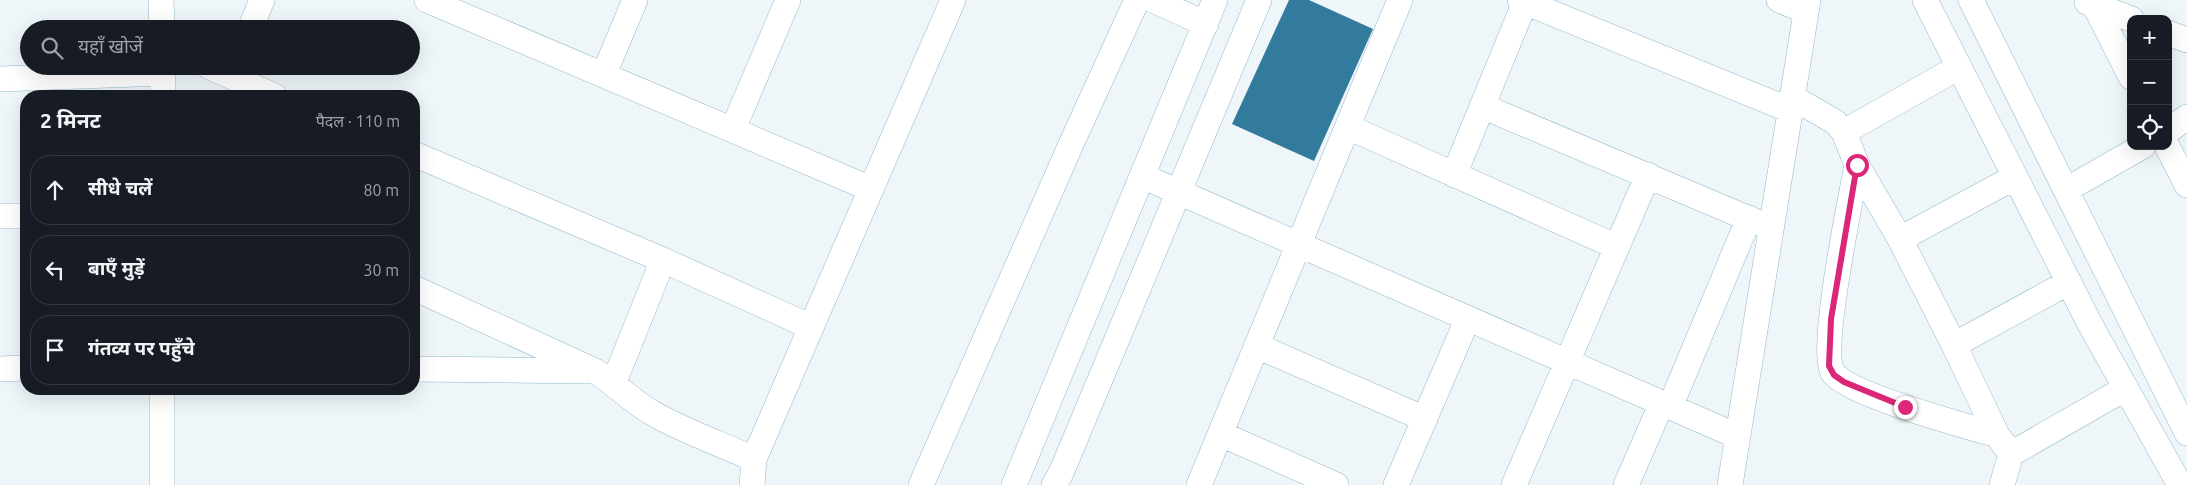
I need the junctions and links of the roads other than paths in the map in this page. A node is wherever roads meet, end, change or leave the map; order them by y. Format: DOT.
graph roads {
  1 [pos="160,0"];
  2 [pos="262,0"];
  3 [pos="427,0"];
  4 [pos="636,0"];
  5 [pos="788,0"];
  6 [pos="953,0"];
  7 [pos="1138,0"];
  8 [pos="1153,0"];
  9 [pos="1216,0"];
  10 [pos="1259,0"];
  11 [pos="1400,0"];
  12 [pos="1779,0"];
  13 [pos="1925,0"];
  14 [pos="1971,0"];
  15 [pos="1523,1"];
  16 [pos="2088,2"];
  17 [pos="1807,6"];
  18 [pos="2127,17"];
  19 [pos="161,20"];
  20 [pos="254,20"];
  21 [pos="1206,24"];
  22 [pos="2172,34"];
  23 [pos="2187,40"];
  24 [pos="1959,68"];
  25 [pos="2127,69"];
  26 [pos="604,74"];
  27 [pos="235,75"];
  28 [pos="0,79"];
  29 [pos="163,79"];
  30 [pos="263,90"];
  31 [pos="1791,104"];
  32 [pos="1482,106"];
  33 [pos="2187,117"];
  34 [pos="1348,128"];
  35 [pos="2172,128"];
  36 [pos="733,129"];
  37 [pos="1844,132"];
  38 [pos="2136,150"];
  39 [pos="2169,150"];
  40 [pos="420,157"];
  41 [pos="1857,165"];
  42 [pos="1454,175"];
  43 [pos="1648,175"];
  44 [pos="1142,176"];
  45 [pos="2015,177"];
  46 [pos="2187,185"];
  47 [pos="872,189"];
  48 [pos="2066,190"];
  49 [pos="1179,192"];
  50 [pos="0,216"];
  51 [pos="20,216"];
  52 [pos="1749,218"];
  53 [pos="1771,228"];
  54 [pos="1900,239"];
  55 [pos="1299,245"];
  56 [pos="1617,247"];
  57 [pos="663,260"];
  58 [pos="2069,282"];
  59 [pos="420,291"];
  60 [pos="1468,318"];
  61 [pos="811,327"];
  62 [pos="1954,344"];
  63 [pos="1257,346"];
  64 [pos="1568,362"];
  65 [pos="20,368"];
  66 [pos="0,369"];
  67 [pos="420,369"];
  68 [pos="604,377"];
  69 [pos="2126,388"];
  70 [pos="162,395"];
  71 [pos="1666,405"];
  72 [pos="1424,419"];
  73 [pos="2187,433"];
  74 [pos="1221,434"];
  75 [pos="1737,436"];
  76 [pos="2004,445"];
  77 [pos="754,459"];
  78 [pos="162,485"];
  79 [pos="752,485"];
  80 [pos="922,485"];
  81 [pos="1015,485"];
  82 [pos="1054,485"];
  83 [pos="1199,485"];
  84 [pos="1336,485"];
  85 [pos="1396,485"];
  86 [pos="1514,485"];
  87 [pos="1626,485"];
  88 [pos="1730,485"];
  89 [pos="2002,485"];
  90 [pos="2180,485"];
  1 -- 19 [label="street"];
  2 -- 20 [label="street"];
  3 -- 26 [label="street"];
  4 -- 26 [label="street"];
  5 -- 36 [label="street"];
  6 -- 47 [label="street"];
  7 -- 80 [label="street"];
  8 -- 21 [label="street"];
  9 -- 21 [label="street"];
  10 -- 49 [label="street"];
  11 -- 34 [label="street"];
  12 -- 17 [label="street"];
  13 -- 24 [label="street"];
  14 -- 48 [label="street"];
  15 -- 31 [label="street"];
  15 -- 32 [label="street"];
  16 -- 18 [label="street"];
  16 -- 25 [label="street"];
  17 -- 31 [label="street"];
  21 -- 44 [label="street"];
  22 -- 23 [label="street"];
  24 -- 37 [label="street"];
  24 -- 45 [label="street"];
  26 -- 36 [label="street"];
  27 -- 30 [label="street"];
  28 -- 29 [label="street"];
  31 -- 37 [label="street"];
  31 -- 53 [label="street"];
  32 -- 42 [label="street"];
  32 -- 43 [label="street"];
  33 -- 35 [label="street"];
  34 -- 42 [label="street"];
  34 -- 55 [label="street"];
  36 -- 47 [label="street"];
  37 -- 41 [label="street"];
  38 -- 48 [label="street"];
  39 -- 46 [label="street"];
  40 -- 57 [label="street"];
  41 -- 54 [label="street"];
  41 -- 76 [label="street"];
  42 -- 56 [label="street"];
  43 -- 52 [label="street"];
  43 -- 56 [label="street"];
  44 -- 49 [label="street"];
  44 -- 81 [label="street"];
  45 -- 54 [label="street"];
  45 -- 58 [label="street"];
  47 -- 61 [label="street"];
  48 -- 73 [label="street"];
  49 -- 55 [label="street"];
  49 -- 82 [label="street"];
  50 -- 51 [label="street"];
  52 -- 53 [label="street"];
  52 -- 71 [label="street"];
  53 -- 75 [label="street"];
  54 -- 62 [label="street"];
  55 -- 60 [label="street"];
  55 -- 63 [label="street"];
  56 -- 64 [label="street"];
  57 -- 61 [label="street"];
  57 -- 68 [label="street"];
  58 -- 62 [label="street"];
  58 -- 69 [label="street"];
  59 -- 68 [label="street"];
  60 -- 64 [label="street"];
  60 -- 72 [label="street"];
  61 -- 77 [label="street"];
  62 -- 76 [label="street"];
  63 -- 72 [label="street"];
  63 -- 74 [label="street"];
  64 -- 71 [label="street"];
  64 -- 86 [label="street"];
  65 -- 66 [label="street"];
  67 -- 68 [label="street"];
  68 -- 77 [label="street"];
  69 -- 76 [label="street"];
  69 -- 90 [label="street"];
  70 -- 78 [label="street"];
  71 -- 75 [label="street"];
  71 -- 87 [label="street"];
  72 -- 85 [label="street"];
  74 -- 83 [label="street"];
  74 -- 84 [label="street"];
  75 -- 88 [label="street"];
  76 -- 89 [label="street"];
  77 -- 79 [label="street"];
}
